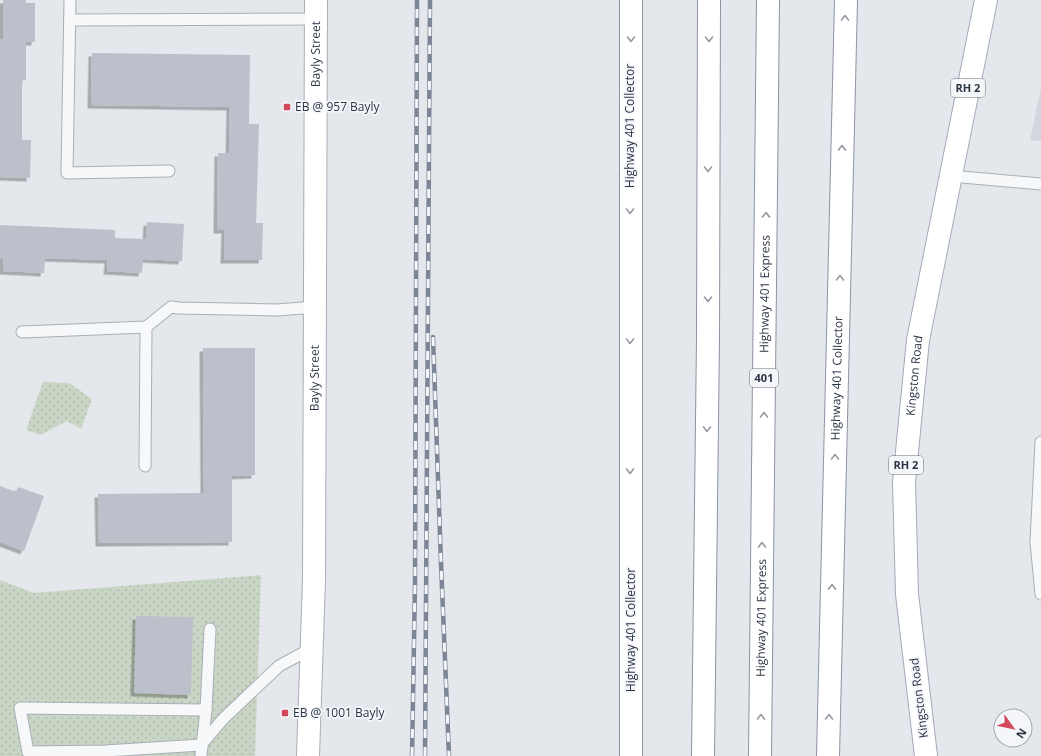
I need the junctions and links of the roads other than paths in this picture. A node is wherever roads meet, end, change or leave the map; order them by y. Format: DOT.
graph roads {
  1 [pos="70,0"];
  2 [pos="631,0"];
  3 [pos="709,0"];
  4 [pos="768,0"];
  5 [pos="846,0"];
  6 [pos="986,0"];
  7 [pos="316,9"];
  8 [pos="70,20"];
  9 [pos="170,171"];
  10 [pos="951,176"];
  11 [pos="1041,184"];
  12 [pos="315,307"];
  13 [pos="146,327"];
  14 [pos="22,332"];
  15 [pos="1041,442"];
  16 [pos="145,466"];
  17 [pos="1039,542"];
  18 [pos="1041,594"];
  19 [pos="210,629"];
  20 [pos="312,648"];
  21 [pos="206,710"];
  22 [pos="201,751"];
  23 [pos="308,756"];
  24 [pos="631,756"];
  25 [pos="703,756"];
  26 [pos="760,756"];
  27 [pos="828,756"];
  28 [pos="926,756"];
  1 -- 8 [label="lane"];
  2 -- 24 [label="main road, Highway 401 Collector, one-way"];
  3 -- 25 [label="main road, one-way"];
  26 -- 4 [label="main road, Highway 401 Express / 401, one-way"];
  27 -- 5 [label="main road, Highway 401 Collector, one-way"];
  6 -- 10 [label="main road, Kingston Road / RH 2"];
  7 -- 8 [label="lane"];
  7 -- 12 [label="main road, Bayly Street"];
  8 -- 9 [label="lane"];
  10 -- 11 [label="lane"];
  10 -- 28 [label="main road, Kingston Road / RH 2"];
  12 -- 13 [label="lane"];
  12 -- 20 [label="main road, Bayly Street"];
  13 -- 14 [label="lane"];
  13 -- 16 [label="lane"];
  15 -- 17 [label="lane"];
  17 -- 18 [label="lane"];
  19 -- 21 [label="lane"];
  20 -- 22 [label="lane"];
  20 -- 23 [label="main road, Bayly Street"];
  21 -- 22 [label="lane"];
  21 -- 22 [label="lane"];
}
